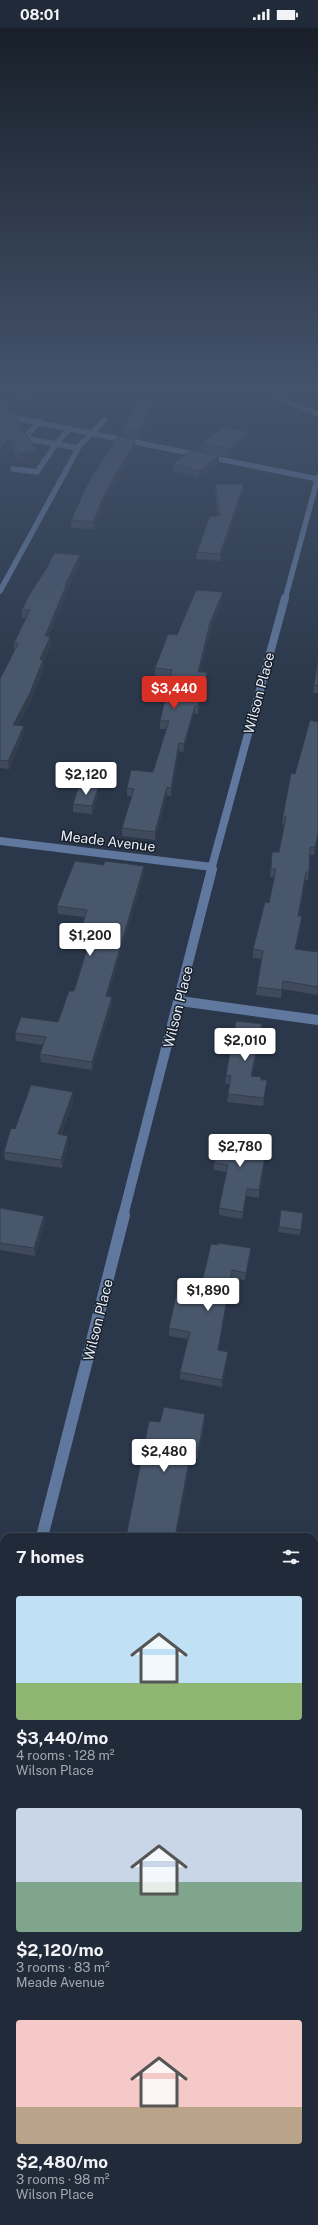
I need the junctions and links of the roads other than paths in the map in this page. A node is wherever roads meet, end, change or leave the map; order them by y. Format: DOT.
graph roads {
  1 [pos="56,489"];
  2 [pos="315,489"];
  3 [pos="0,591"];
  4 [pos="0,841"];
  5 [pos="212,867"];
  6 [pos="180,1001"];
  7 [pos="318,1020"];
  8 [pos="43,1533"];
  1 -- 3 [label="street"];
  2 -- 5 [label="street, Wilson Place"];
  4 -- 5 [label="street, Meade Avenue"];
  5 -- 6 [label="street, Wilson Place"];
  6 -- 7 [label="street"];
  6 -- 8 [label="street, Wilson Place"];
}
